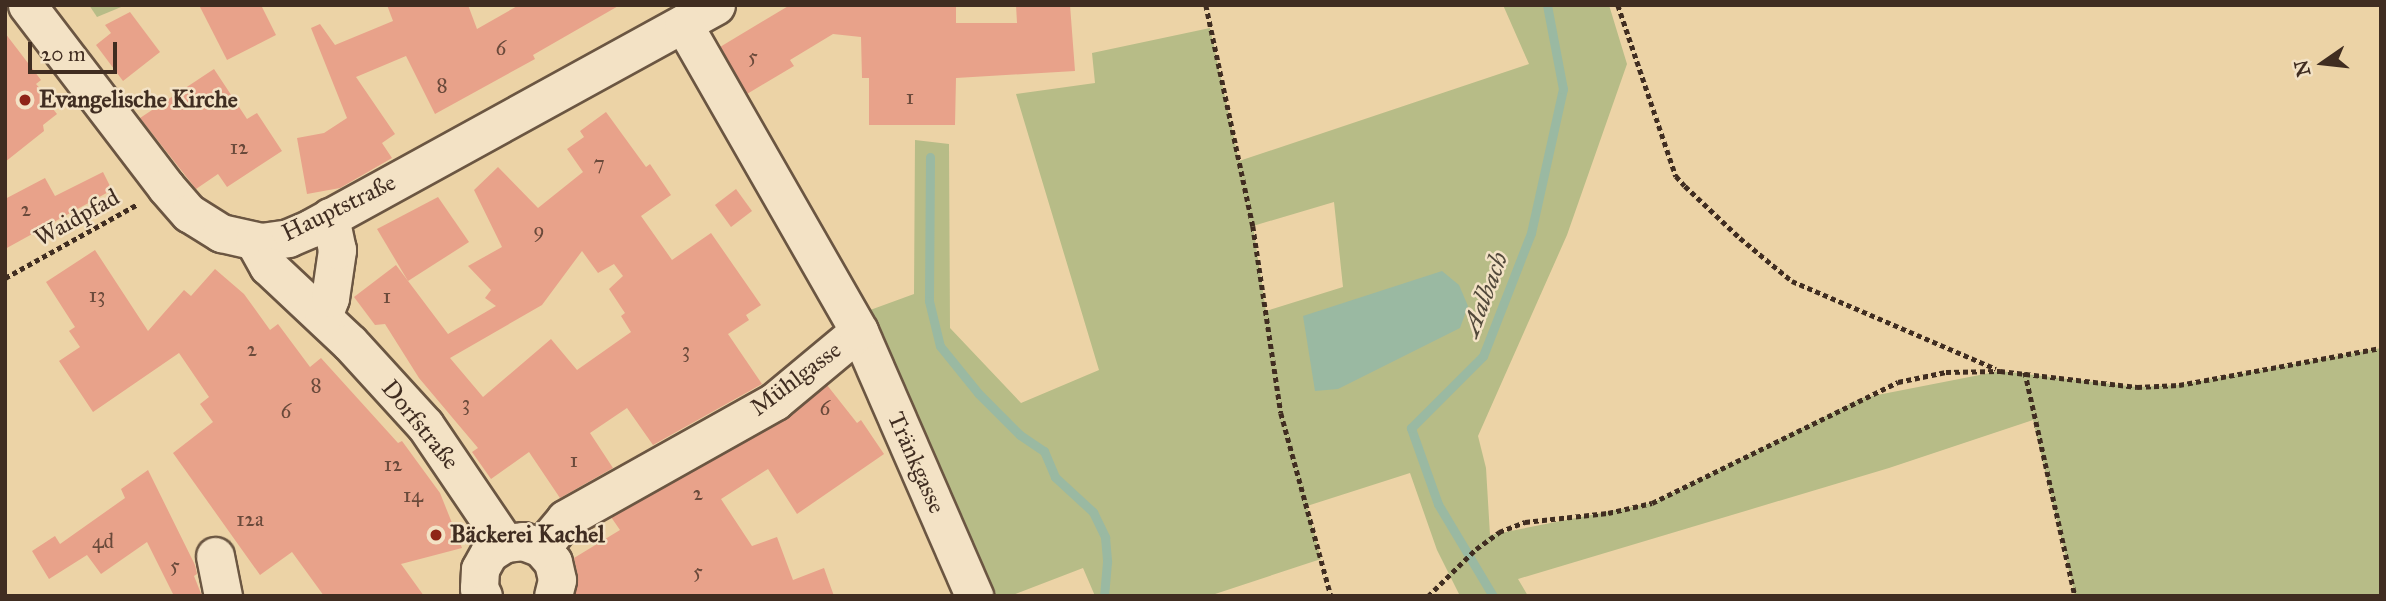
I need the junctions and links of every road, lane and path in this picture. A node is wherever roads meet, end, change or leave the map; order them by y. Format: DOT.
graph roads {
  1 [pos="27,5"];
  2 [pos="716,5"];
  3 [pos="1206,5"];
  4 [pos="1618,5"];
  5 [pos="683,24"];
  6 [pos="166,187"];
  7 [pos="331,217"];
  8 [pos="254,242"];
  9 [pos="5,278"];
  10 [pos="323,317"];
  11 [pos="859,331"];
  12 [pos="2381,348"];
  13 [pos="2000,371"];
  14 [pos="2025,372"];
  15 [pos="505,543"];
  16 [pos="541,548"];
  17 [pos="215,556"];
  18 [pos="477,593"];
  19 [pos="223,596"];
  20 [pos="553,596"];
  21 [pos="974,596"];
  22 [pos="1331,596"];
  23 [pos="1428,596"];
  24 [pos="2075,596"];
  1 -- 6 [label="street, Hauptstraße"];
  2 -- 5 [label="street, Hauptstraße"];
  3 -- 22 [label="path"];
  4 -- 13 [label="path"];
  5 -- 7 [label="street, Hauptstraße"];
  5 -- 11 [label="street, Mühlgasse"];
  6 -- 8 [label="street, Hauptstraße"];
  6 -- 9 [label="path, Waidpfad"];
  7 -- 8 [label="street, Hauptstraße"];
  7 -- 10 [label="street"];
  8 -- 10 [label="street, Dorfstraße"];
  10 -- 15 [label="street, Dorfstraße"];
  11 -- 16 [label="street, Mühlgasse"];
  11 -- 21 [label="street, Tränkgasse"];
  12 -- 14 [label="path"];
  13 -- 14 [label="path"];
  13 -- 23 [label="path"];
  14 -- 24 [label="path"];
  15 -- 16 [label="street"];
  15 -- 18 [label="street"];
  16 -- 20 [label="street"];
  17 -- 19 [label="street"];
}
